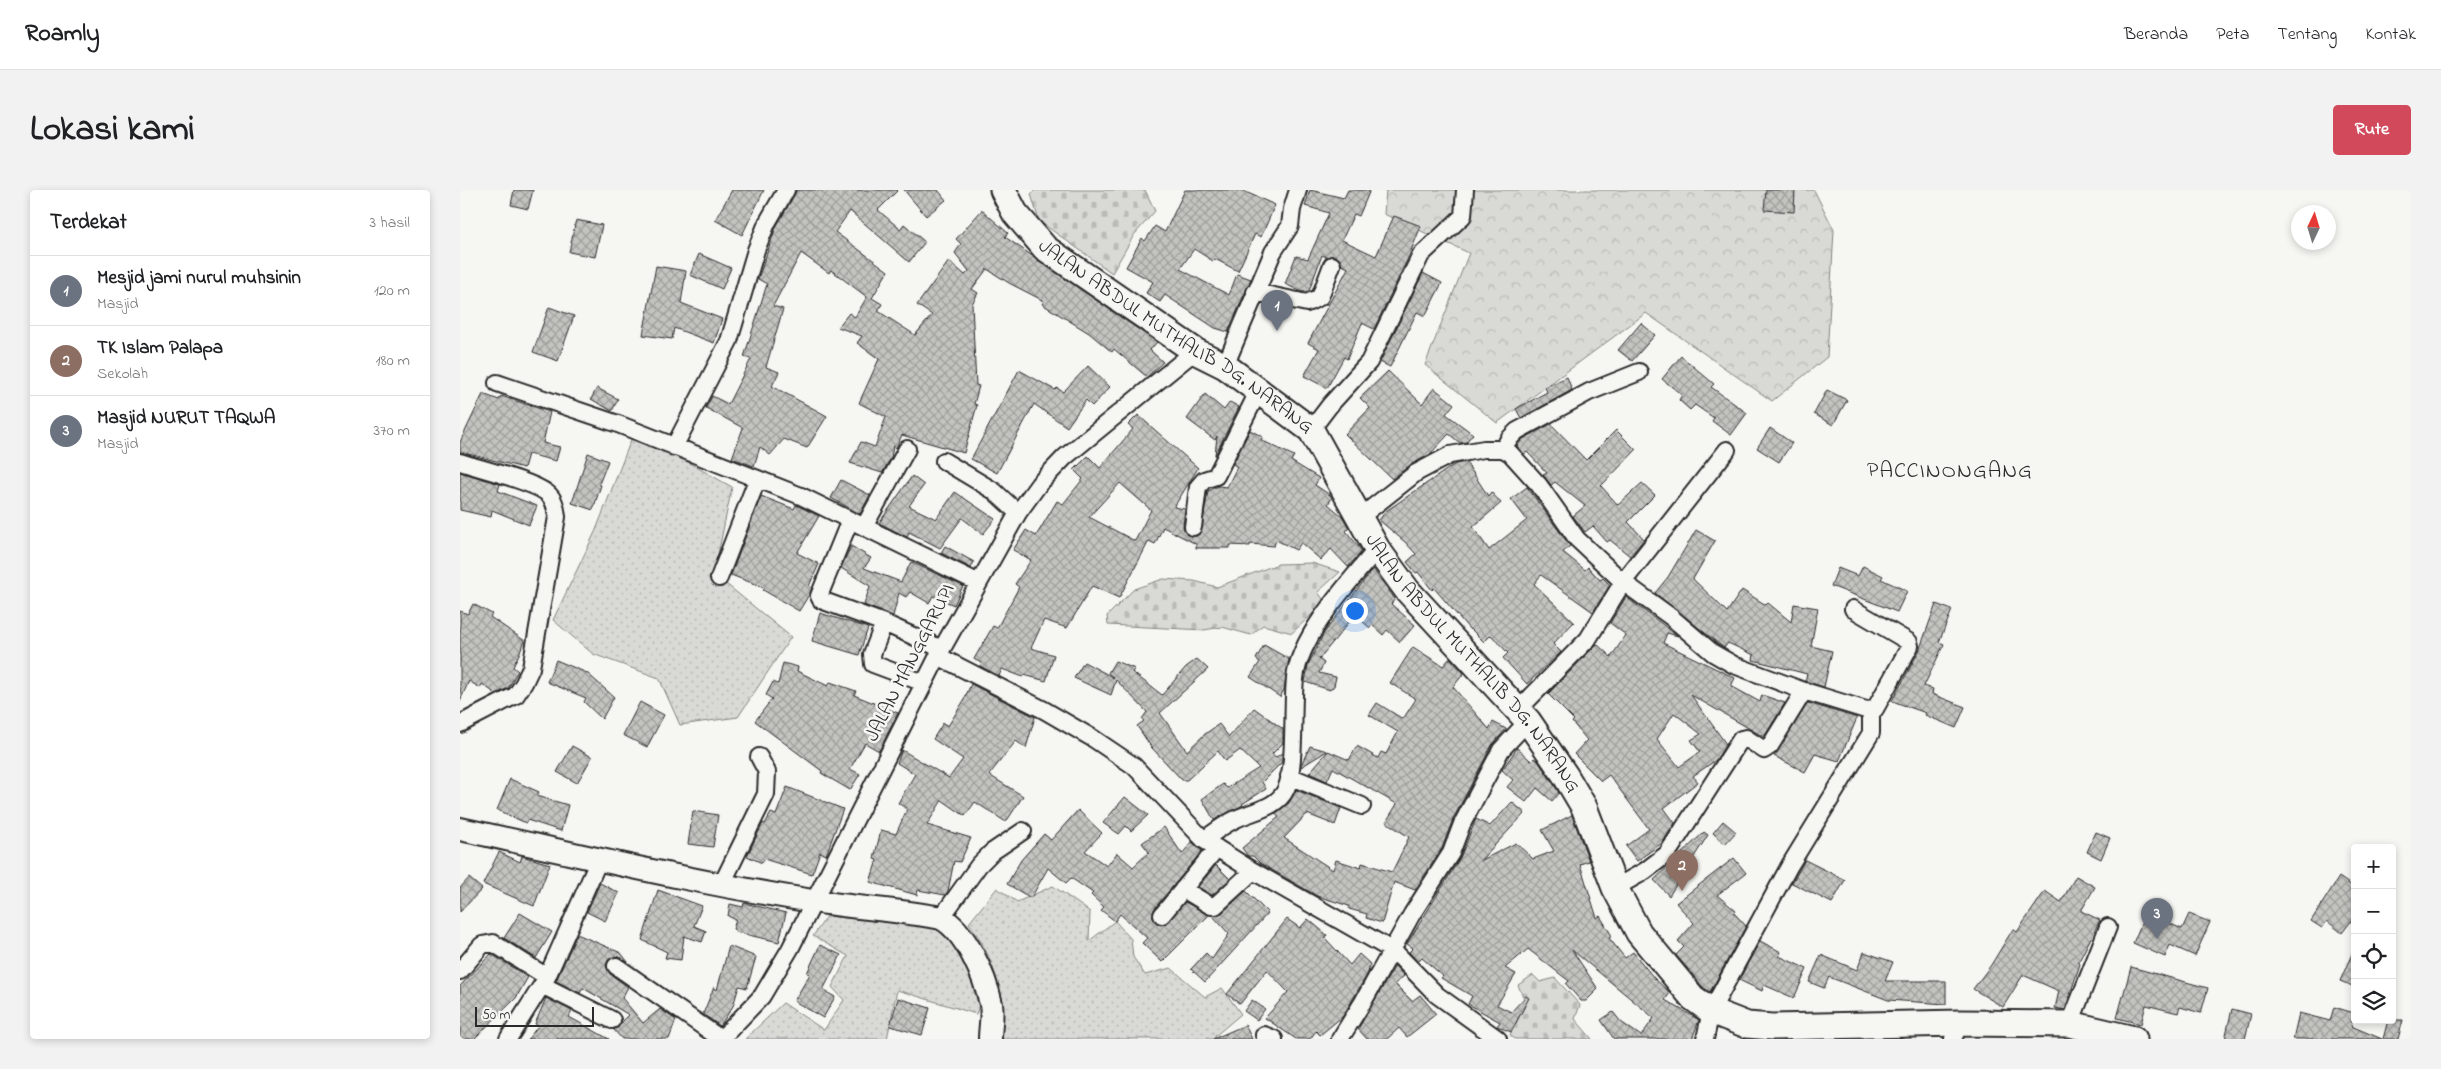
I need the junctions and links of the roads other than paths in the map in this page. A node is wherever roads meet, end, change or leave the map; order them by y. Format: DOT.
graph roads {
  1 [pos="786,190"];
  2 [pos="1003,190"];
  3 [pos="1298,190"];
  4 [pos="1465,190"];
  5 [pos="1332,265"];
  6 [pos="1256,292"];
  7 [pos="1195,351"];
  8 [pos="1224,366"];
  9 [pos="1639,372"];
  10 [pos="497,383"];
  11 [pos="1258,392"];
  12 [pos="1311,430"];
  13 [pos="674,447"];
  14 [pos="907,449"];
  15 [pos="1503,449"];
  16 [pos="1727,450"];
  17 [pos="944,461"];
  18 [pos="460,462"];
  19 [pos="756,480"];
  20 [pos="1018,513"];
  21 [pos="1359,518"];
  22 [pos="857,523"];
  23 [pos="1193,527"];
  24 [pos="1377,549"];
  25 [pos="719,578"];
  26 [pos="977,582"];
  27 [pos="1623,582"];
  28 [pos="1853,609"];
  29 [pos="884,623"];
  30 [pos="940,652"];
  31 [pos="924,684"];
  32 [pos="1804,691"];
  33 [pos="1871,710"];
  34 [pos="1523,716"];
  35 [pos="460,724"];
  36 [pos="760,757"];
  37 [pos="1289,776"];
  38 [pos="1362,806"];
  39 [pos="460,829"];
  40 [pos="1023,831"];
  41 [pos="1210,844"];
  42 [pos="599,860"];
  43 [pos="1253,870"];
  44 [pos="722,884"];
  45 [pos="1615,888"];
  46 [pos="1183,889"];
  47 [pos="814,901"];
  48 [pos="1162,915"];
  49 [pos="941,918"];
  50 [pos="2108,928"];
  51 [pos="1391,949"];
  52 [pos="616,966"];
  53 [pos="460,971"];
  54 [pos="544,981"];
  55 [pos="1712,1011"];
  56 [pos="612,1020"];
  57 [pos="2070,1024"];
  58 [pos="1956,1031"];
  59 [pos="508,1039"];
  60 [pos="721,1039"];
  61 [pos="990,1039"];
  62 [pos="1340,1039"];
  63 [pos="1498,1039"];
  64 [pos="1704,1039"];
  65 [pos="2134,1039"];
  1 -- 13 [label="street"];
  2 -- 7 [label="main road, JALAN ABDUL MUTHALIB DG. NARANG"];
  3 -- 6 [label="street"];
  4 -- 12 [label="street"];
  5 -- 6 [label="street"];
  6 -- 8 [label="street"];
  7 -- 8 [label="main road, JALAN ABDUL MUTHALIB DG. NARANG"];
  7 -- 20 [label="street, JALAN MANGGARUPI"];
  8 -- 11 [label="main road, JALAN ABDUL MUTHALIB DG. NARANG"];
  9 -- 15 [label="street"];
  10 -- 13 [label="street"];
  11 -- 12 [label="main road, JALAN ABDUL MUTHALIB DG. NARANG"];
  11 -- 23 [label="street"];
  12 -- 21 [label="main road, JALAN ABDUL MUTHALIB DG. NARANG"];
  13 -- 19 [label="street"];
  14 -- 22 [label="street"];
  15 -- 21 [label="street"];
  15 -- 27 [label="street"];
  16 -- 27 [label="street"];
  17 -- 20 [label="street"];
  18 -- 35 [label="street"];
  19 -- 22 [label="street"];
  19 -- 25 [label="street"];
  20 -- 26 [label="street, JALAN MANGGARUPI"];
  21 -- 24 [label="main road, JALAN ABDUL MUTHALIB DG. NARANG"];
  22 -- 26 [label="street"];
  22 -- 29 [label="street"];
  24 -- 34 [label="main road, JALAN ABDUL MUTHALIB DG. NARANG"];
  24 -- 37 [label="street"];
  26 -- 30 [label="street, JALAN MANGGARUPI"];
  27 -- 32 [label="street"];
  27 -- 34 [label="street"];
  28 -- 33 [label="street"];
  29 -- 30 [label="street"];
  29 -- 31 [label="street"];
  30 -- 31 [label="street, JALAN MANGGARUPI"];
  30 -- 41 [label="street"];
  31 -- 47 [label="street, JALAN MANGGARUPI"];
  32 -- 33 [label="street"];
  32 -- 45 [label="street"];
  33 -- 55 [label="street"];
  34 -- 45 [label="main road, JALAN ABDUL MUTHALIB DG. NARANG"];
  34 -- 51 [label="street"];
  36 -- 44 [label="street"];
  37 -- 38 [label="street"];
  37 -- 41 [label="street"];
  39 -- 42 [label="street"];
  40 -- 49 [label="street"];
  41 -- 43 [label="street"];
  41 -- 46 [label="street"];
  42 -- 44 [label="street"];
  42 -- 54 [label="street"];
  43 -- 46 [label="street"];
  43 -- 51 [label="street"];
  44 -- 47 [label="street"];
  45 -- 55 [label="main road, JALAN ABDUL MUTHALIB DG. NARANG"];
  46 -- 48 [label="street"];
  47 -- 49 [label="street"];
  47 -- 60 [label="street, JALAN MANGGARUPI"];
  49 -- 61 [label="street"];
  50 -- 57 [label="street"];
  51 -- 62 [label="street"];
  51 -- 63 [label="street"];
  52 -- 60 [label="street"];
  53 -- 54 [label="street"];
  54 -- 56 [label="street"];
  54 -- 59 [label="street"];
  55 -- 58 [label="main road, JALAN ABDUL MUTHALIB DG. NARANG"];
  55 -- 64 [label="street"];
  57 -- 58 [label="main road, JALAN ABDUL MUTHALIB DG. NARANG"];
  57 -- 65 [label="main road, JALAN ABDUL MUTHALIB DG. NARANG"];
}
